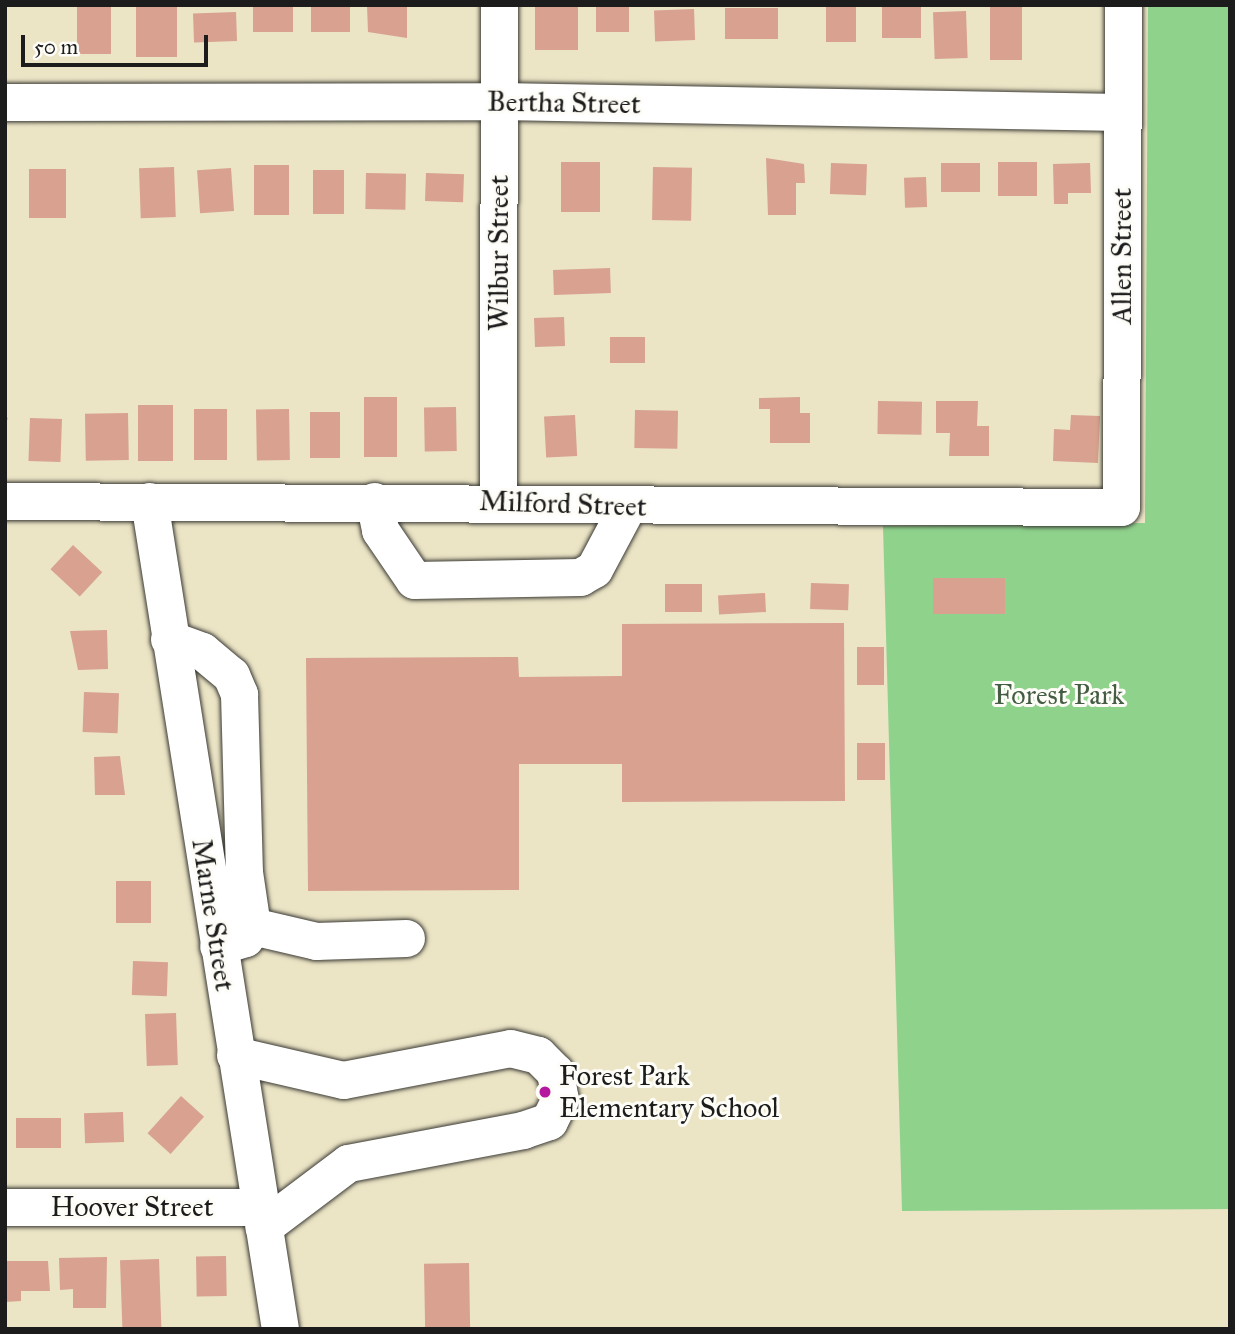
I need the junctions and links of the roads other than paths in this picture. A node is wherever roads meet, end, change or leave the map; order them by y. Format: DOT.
graph roads {
  1 [pos="499,5"];
  2 [pos="1123,5"];
  3 [pos="499,101"];
  4 [pos="5,102"];
  5 [pos="1122,112"];
  6 [pos="149,501"];
  7 [pos="374,501"];
  8 [pos="498,501"];
  9 [pos="5,502"];
  10 [pos="627,507"];
  11 [pos="1121,507"];
  12 [pos="169,639"];
  13 [pos="253,926"];
  14 [pos="406,938"];
  15 [pos="218,946"];
  16 [pos="235,1055"];
  17 [pos="5,1207"];
  18 [pos="261,1217"];
  19 [pos="280,1329"];
  1 -- 3 [label="street, Wilbur Street"];
  2 -- 5 [label="street, Allen Street"];
  3 -- 4 [label="street, Bertha Street"];
  3 -- 5 [label="street, Bertha Street"];
  3 -- 8 [label="street, Wilbur Street"];
  5 -- 11 [label="street, Allen Street"];
  6 -- 7 [label="street, Milford Street"];
  6 -- 9 [label="street, Milford Street"];
  6 -- 12 [label="street, Marne Street"];
  7 -- 8 [label="street, Milford Street"];
  7 -- 10 [label="street"];
  8 -- 10 [label="street, Milford Street"];
  10 -- 11 [label="street, Milford Street"];
  12 -- 13 [label="street"];
  12 -- 15 [label="street, Marne Street"];
  13 -- 14 [label="street"];
  13 -- 15 [label="street"];
  15 -- 16 [label="street, Marne Street"];
  16 -- 18 [label="street, Marne Street"];
  16 -- 18 [label="street"];
  17 -- 18 [label="street, Hoover Street"];
  18 -- 19 [label="street, Marne Street"];
}
